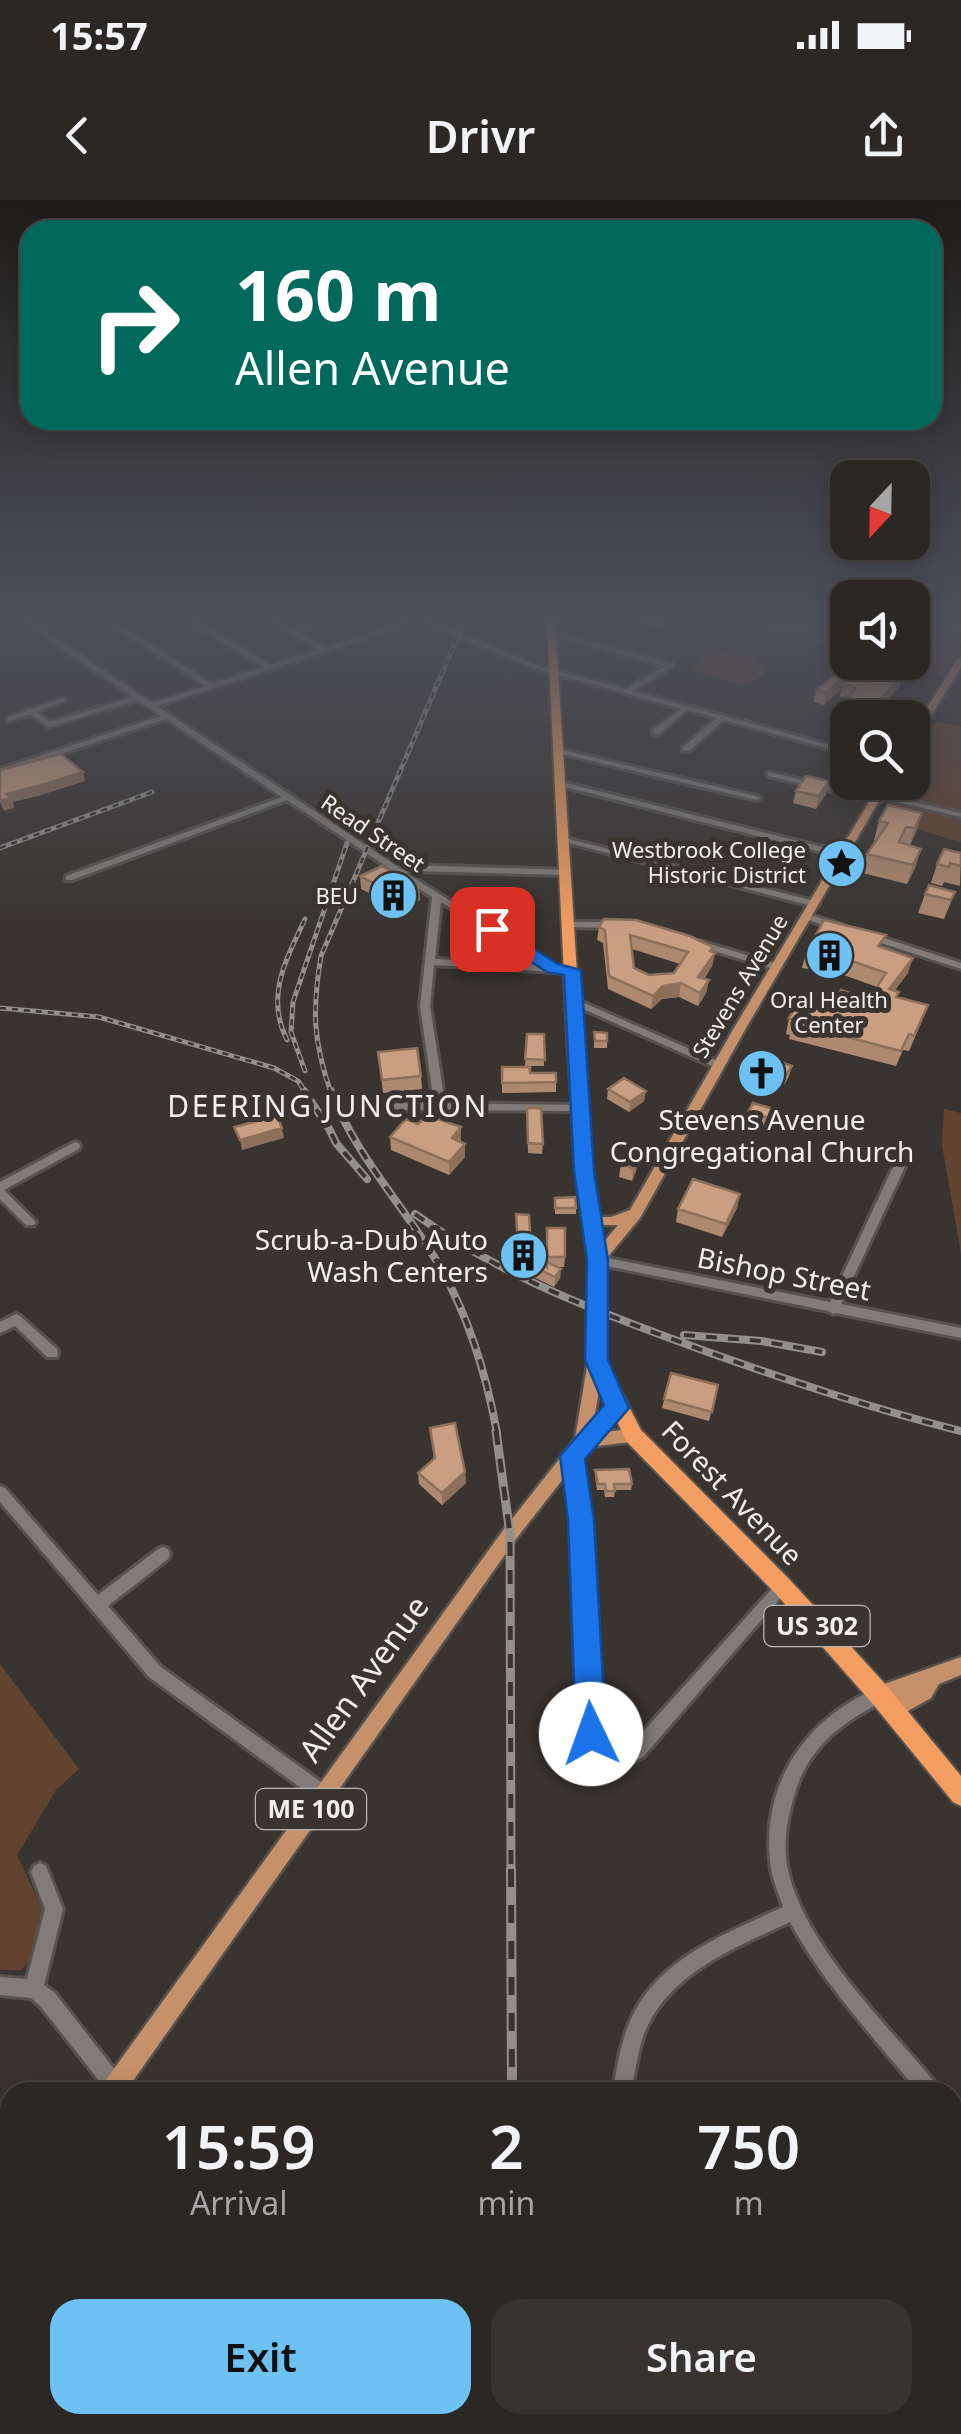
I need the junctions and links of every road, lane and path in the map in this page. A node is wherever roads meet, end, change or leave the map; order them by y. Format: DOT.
graph roads {
  1 [pos="136,726"];
  2 [pos="182,726"];
  3 [pos="555,726"];
  4 [pos="663,726"];
  5 [pos="712,726"];
  6 [pos="753,726"];
  7 [pos="656,732"];
  8 [pos="830,747"];
  9 [pos="686,748"];
  10 [pos="556,750"];
  11 [pos="0,772"];
  12 [pos="772,774"];
  13 [pos="560,783"];
  14 [pos="830,787"];
  15 [pos="288,797"];
  16 [pos="756,798"];
  17 [pos="877,800"];
  18 [pos="888,800"];
  19 [pos="961,814"];
  20 [pos="564,839"];
  21 [pos="844,856"];
  22 [pos="401,872"];
  23 [pos="566,872"];
  24 [pos="68,878"];
  25 [pos="436,896"];
  26 [pos="816,904"];
  27 [pos="808,916"];
  28 [pos="570,925"];
  29 [pos="620,925"];
  30 [pos="849,930"];
  31 [pos="864,935"];
  32 [pos="689,941"];
  33 [pos="430,962"];
  34 [pos="777,966"];
  35 [pos="961,966"];
  36 [pos="554,968"];
  37 [pos="572,970"];
  38 [pos="575,1002"];
  39 [pos="718,1065"];
  40 [pos="440,1106"];
  41 [pos="580,1109"];
  42 [pos="358,1112"];
  43 [pos="76,1146"];
  44 [pos="899,1167"];
  45 [pos="0,1189"];
  46 [pos="635,1214"];
  47 [pos="30,1222"];
  48 [pos="590,1222"];
  49 [pos="598,1260"];
  50 [pos="833,1309"];
  51 [pos="0,1328"];
  52 [pos="961,1334"];
  53 [pos="52,1353"];
  54 [pos="596,1360"];
  55 [pos="617,1408"];
  56 [pos="634,1436"];
  57 [pos="578,1448"];
  58 [pos="0,1492"];
  59 [pos="163,1554"];
  60 [pos="783,1588"];
  61 [pos="100,1603"];
  62 [pos="961,1666"];
  63 [pos="886,1702"];
  64 [pos="322,1794"];
  65 [pos="961,1794"];
  66 [pos="40,1872"];
  67 [pos="793,1911"];
  68 [pos="0,1986"];
  69 [pos="34,1988"];
  70 [pos="115,2082"];
  71 [pos="124,2082"];
  72 [pos="624,2082"];
  73 [pos="922,2082"];
  1 -- 11 [label="street"];
  2 -- 15 [label="street, Read Street"];
  3 -- 10 [label="highway, US 302"];
  4 -- 7 [label="street"];
  5 -- 9 [label="street"];
  6 -- 8 [label="street"];
  10 -- 13 [label="highway, US 302"];
  10 -- 16 [label="street"];
  12 -- 14 [label="street"];
  13 -- 20 [label="highway, US 302"];
  13 -- 21 [label="street"];
  15 -- 22 [label="street, Read Street"];
  15 -- 24 [label="street"];
  17 -- 21 [label="main road, Stevens Avenue"];
  18 -- 19 [label="street"];
  20 -- 23 [label="highway, US 302"];
  20 -- 26 [label="street"];
  21 -- 26 [label="main road, Stevens Avenue"];
  22 -- 23 [label="street"];
  22 -- 25 [label="street, Read Street"];
  23 -- 28 [label="highway, US 302"];
  25 -- 33 [label="street"];
  25 -- 36 [label="street, Read Street"];
  26 -- 27 [label="main road, Stevens Avenue"];
  27 -- 30 [label="street"];
  27 -- 34 [label="main road, Stevens Avenue"];
  28 -- 29 [label="street"];
  28 -- 37 [label="highway, US 302"];
  31 -- 35 [label="street"];
  32 -- 34 [label="street"];
  33 -- 36 [label="street"];
  33 -- 40 [label="street"];
  34 -- 39 [label="main road, Stevens Avenue"];
  36 -- 37 [label="street"];
  37 -- 38 [label="highway, US 302"];
  38 -- 39 [label="street"];
  38 -- 41 [label="highway, US 302"];
  39 -- 46 [label="main road, Stevens Avenue"];
  40 -- 41 [label="street"];
  40 -- 42 [label="street"];
  41 -- 48 [label="highway, US 302"];
  43 -- 45 [label="street"];
  44 -- 50 [label="street"];
  45 -- 47 [label="street"];
  46 -- 48 [label="main road"];
  46 -- 49 [label="main road, Stevens Avenue"];
  48 -- 49 [label="highway, US 302"];
  49 -- 50 [label="street, Bishop Street"];
  49 -- 54 [label="highway, US 302"];
  50 -- 52 [label="street, Bishop Street"];
  51 -- 53 [label="street"];
  54 -- 55 [label="highway, Forest Avenue / US 302"];
  54 -- 57 [label="main road"];
  55 -- 56 [label="highway, Forest Avenue / US 302"];
  55 -- 57 [label="main road, Allen Avenue / ME 100"];
  56 -- 57 [label="main road"];
  56 -- 60 [label="highway, Forest Avenue / US 302"];
  57 -- 60 [label="street"];
  57 -- 64 [label="main road, Allen Avenue / ME 100"];
  58 -- 61 [label="street"];
  59 -- 61 [label="street"];
  60 -- 63 [label="highway, Forest Avenue / US 302"];
  61 -- 64 [label="street"];
  62 -- 63 [label="main road"];
  63 -- 65 [label="highway, Forest Avenue / US 302"];
  63 -- 67 [label="street"];
  64 -- 71 [label="main road, Allen Avenue / ME 100"];
  66 -- 69 [label="street"];
  67 -- 72 [label="street"];
  67 -- 73 [label="street"];
  68 -- 69 [label="street"];
  69 -- 70 [label="street"];
}
